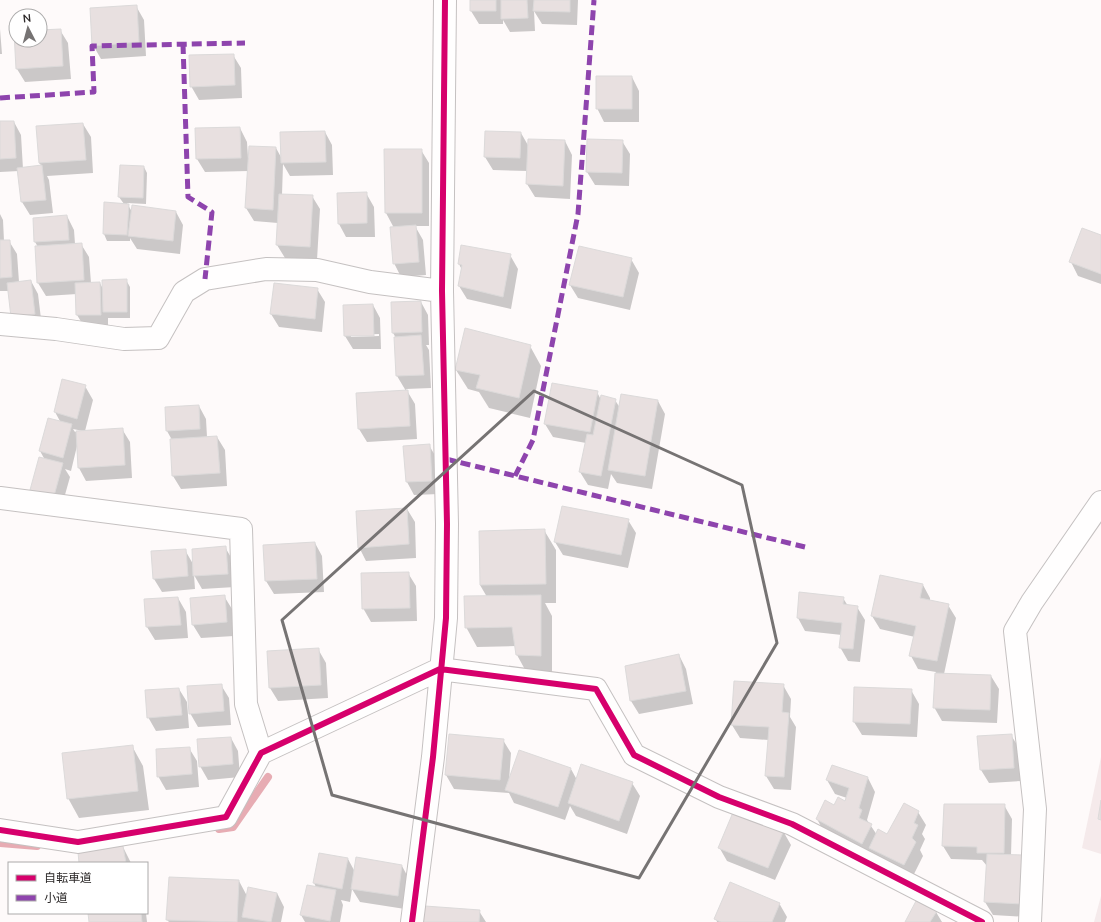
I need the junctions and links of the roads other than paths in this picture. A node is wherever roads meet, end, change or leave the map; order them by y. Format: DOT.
graph roads {
  1 [pos="445,0"];
  2 [pos="442,291"];
  3 [pos="0,324"];
  4 [pos="0,498"];
  5 [pos="1101,502"];
  6 [pos="440,670"];
  7 [pos="261,753"];
  8 [pos="0,830"];
  9 [pos="412,922"];
  10 [pos="982,922"];
  11 [pos="1030,922"];
  1 -- 2 [label="street"];
  2 -- 3 [label="street"];
  2 -- 6 [label="street"];
  4 -- 7 [label="street"];
  5 -- 11 [label="street"];
  6 -- 7 [label="street"];
  6 -- 9 [label="street"];
  6 -- 10 [label="street"];
  7 -- 8 [label="street"];
}
